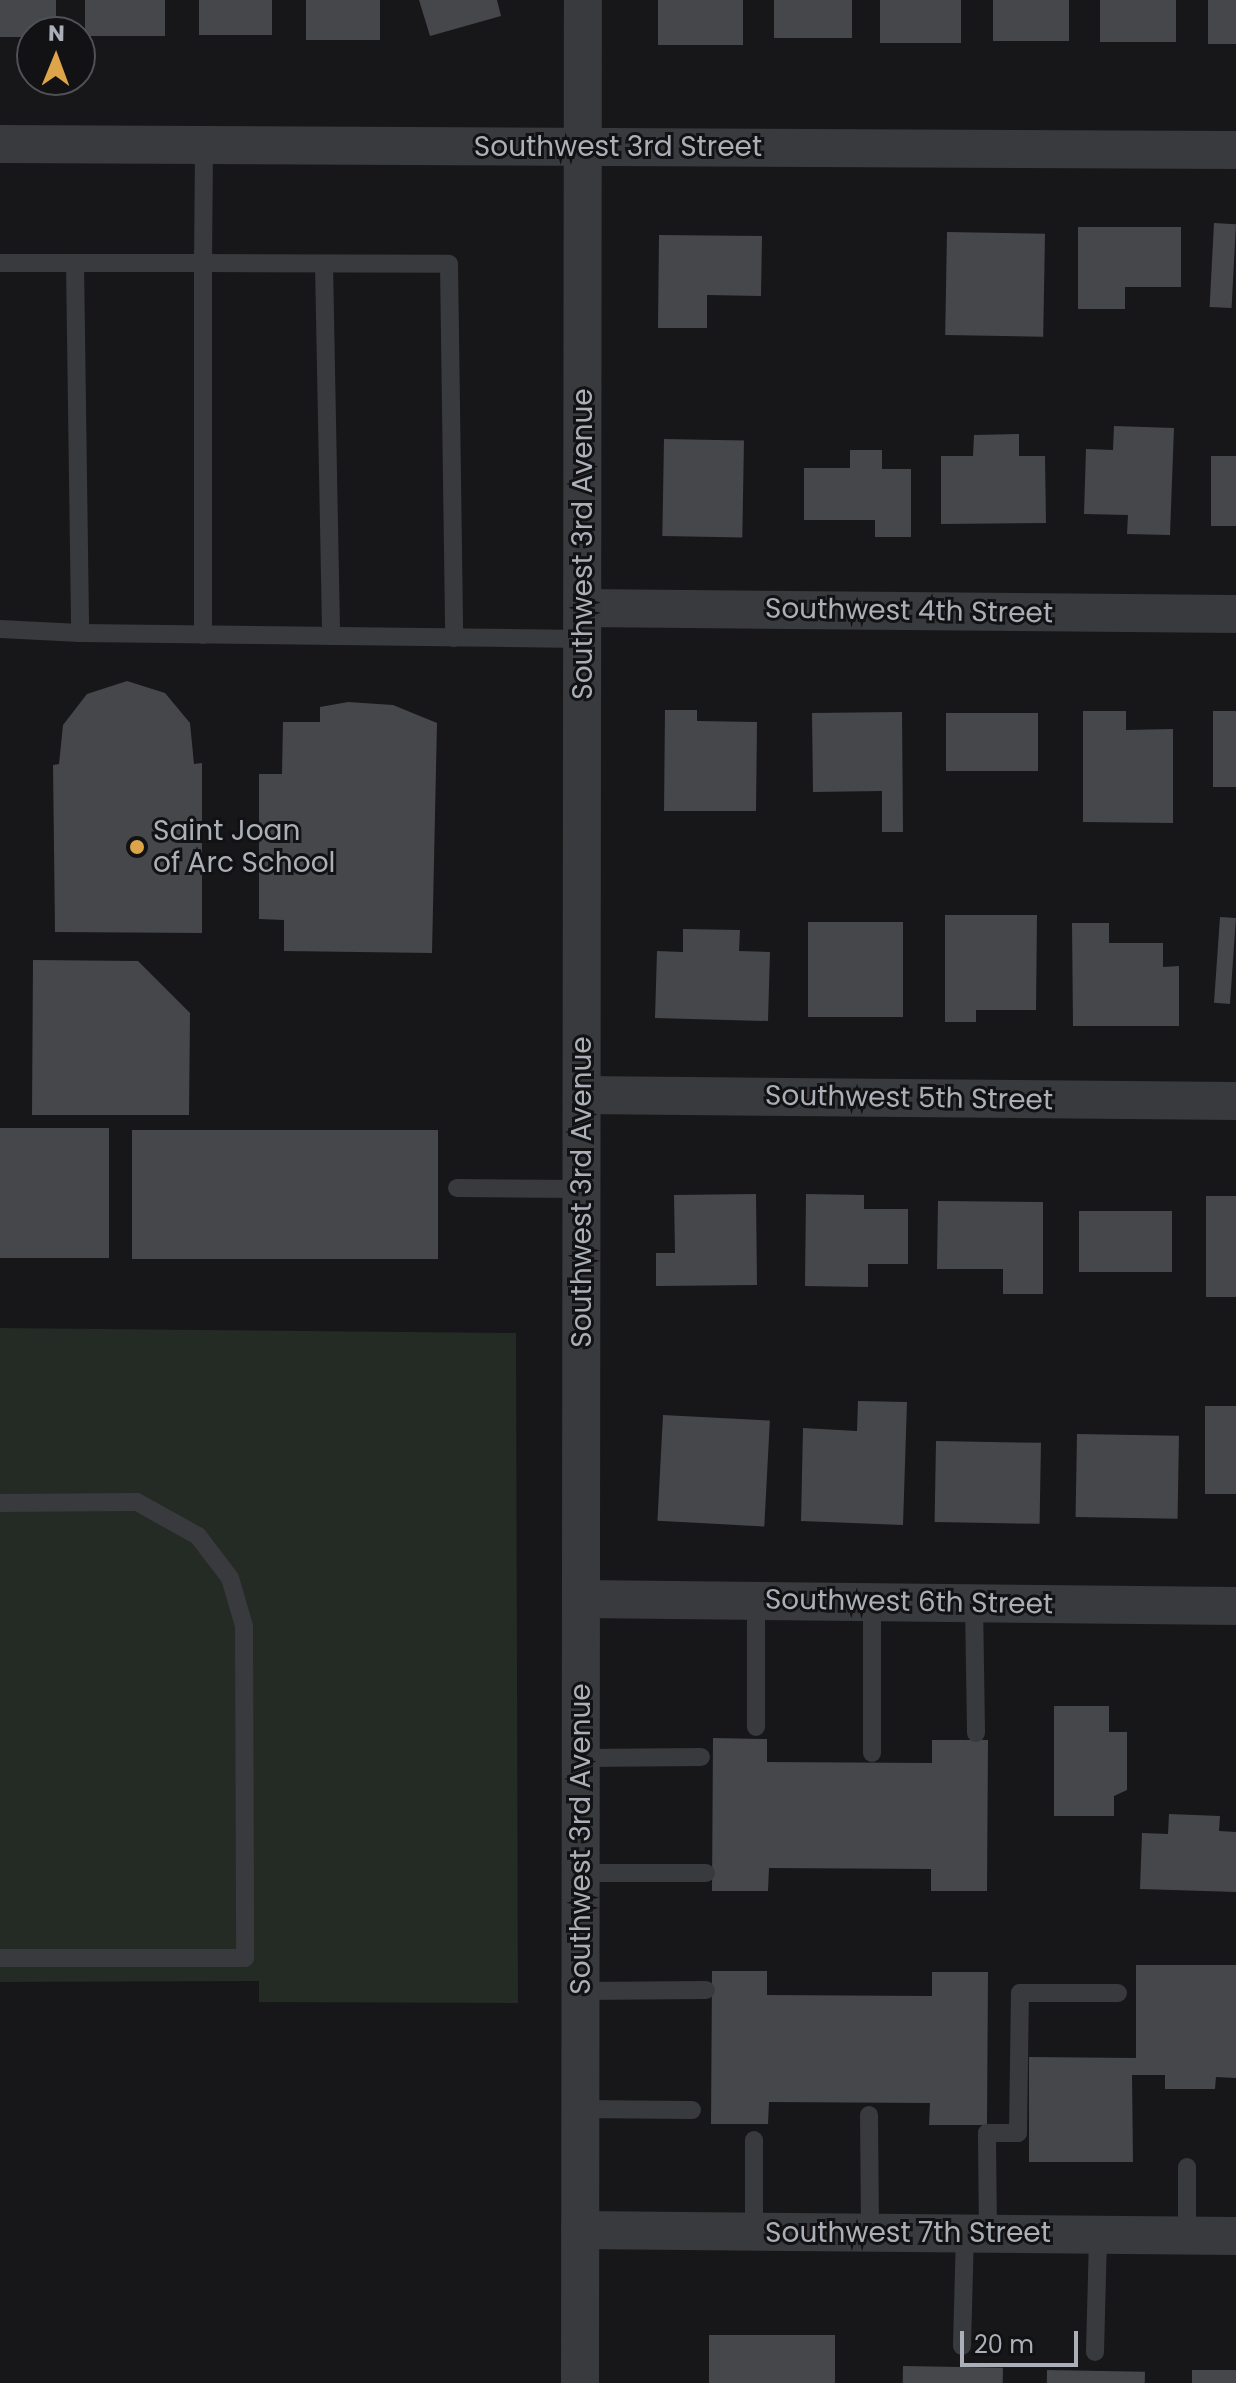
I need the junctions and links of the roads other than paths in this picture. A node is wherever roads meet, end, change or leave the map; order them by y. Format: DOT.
graph roads {
  1 [pos="583,0"];
  2 [pos="0,144"];
  3 [pos="204,145"];
  4 [pos="583,147"];
  5 [pos="1236,150"];
  6 [pos="0,263"];
  7 [pos="75,263"];
  8 [pos="203,263"];
  9 [pos="324,264"];
  10 [pos="1236,614"];
  11 [pos="583,624"];
  12 [pos="0,629"];
  13 [pos="80,633"];
  14 [pos="203,635"];
  15 [pos="331,636"];
  16 [pos="454,638"];
  17 [pos="582,1095"];
  18 [pos="1236,1101"];
  19 [pos="457,1188"];
  20 [pos="581,1189"];
  21 [pos="0,1503"];
  22 [pos="581,1599"];
  23 [pos="756,1601"];
  24 [pos="872,1602"];
  25 [pos="974,1603"];
  26 [pos="1236,1606"];
  27 [pos="756,1727"];
  28 [pos="976,1733"];
  29 [pos="872,1753"];
  30 [pos="701,1757"];
  31 [pos="581,1758"];
  32 [pos="581,1873"];
  33 [pos="706,1873"];
  34 [pos="0,1958"];
  35 [pos="706,1990"];
  36 [pos="581,1991"];
  37 [pos="1118,1993"];
  38 [pos="581,2109"];
  39 [pos="692,2110"];
  40 [pos="869,2115"];
  41 [pos="754,2140"];
  42 [pos="1187,2167"];
  43 [pos="580,2230"];
  44 [pos="754,2232"];
  45 [pos="870,2233"];
  46 [pos="977,2234"];
  47 [pos="1098,2235"];
  48 [pos="1187,2236"];
  49 [pos="1236,2236"];
  50 [pos="962,2346"];
  51 [pos="1095,2352"];
  52 [pos="580,2383"];
  1 -- 4 [label="street, Southwest 3rd Avenue"];
  2 -- 3 [label="street, Southwest 3rd Street"];
  3 -- 4 [label="street, Southwest 3rd Street"];
  3 -- 8 [label="lane"];
  4 -- 5 [label="street, Southwest 3rd Street"];
  4 -- 11 [label="street, Southwest 3rd Avenue"];
  6 -- 7 [label="lane"];
  7 -- 8 [label="lane"];
  7 -- 13 [label="lane"];
  8 -- 9 [label="lane"];
  8 -- 14 [label="lane"];
  9 -- 15 [label="lane"];
  9 -- 16 [label="lane"];
  10 -- 11 [label="street, Southwest 4th Street"];
  11 -- 16 [label="lane"];
  11 -- 17 [label="street, Southwest 3rd Avenue"];
  12 -- 13 [label="lane"];
  13 -- 14 [label="lane"];
  14 -- 15 [label="lane"];
  15 -- 16 [label="lane"];
  17 -- 18 [label="street, Southwest 5th Street"];
  17 -- 20 [label="street, Southwest 3rd Avenue"];
  19 -- 20 [label="lane"];
  20 -- 22 [label="street, Southwest 3rd Avenue"];
  21 -- 34 [label="lane"];
  22 -- 23 [label="street, Southwest 6th Street"];
  22 -- 31 [label="street, Southwest 3rd Avenue"];
  23 -- 24 [label="street, Southwest 6th Street"];
  23 -- 27 [label="lane"];
  24 -- 25 [label="street, Southwest 6th Street"];
  24 -- 29 [label="lane"];
  25 -- 26 [label="street, Southwest 6th Street"];
  25 -- 28 [label="lane"];
  30 -- 31 [label="lane"];
  31 -- 32 [label="street, Southwest 3rd Avenue"];
  32 -- 33 [label="lane"];
  32 -- 36 [label="street, Southwest 3rd Avenue"];
  35 -- 36 [label="lane"];
  36 -- 38 [label="street, Southwest 3rd Avenue"];
  37 -- 46 [label="lane"];
  38 -- 39 [label="lane"];
  38 -- 43 [label="street, Southwest 3rd Avenue"];
  40 -- 45 [label="lane"];
  41 -- 44 [label="lane"];
  42 -- 48 [label="lane"];
  43 -- 44 [label="street, Southwest 7th Street"];
  43 -- 52 [label="street, Southwest 3rd Avenue"];
  44 -- 45 [label="street, Southwest 7th Street"];
  45 -- 46 [label="street, Southwest 7th Street"];
  46 -- 47 [label="street, Southwest 7th Street"];
  46 -- 50 [label="lane"];
  47 -- 48 [label="street, Southwest 7th Street"];
  47 -- 51 [label="lane"];
  48 -- 49 [label="street, Southwest 7th Street"];
}
